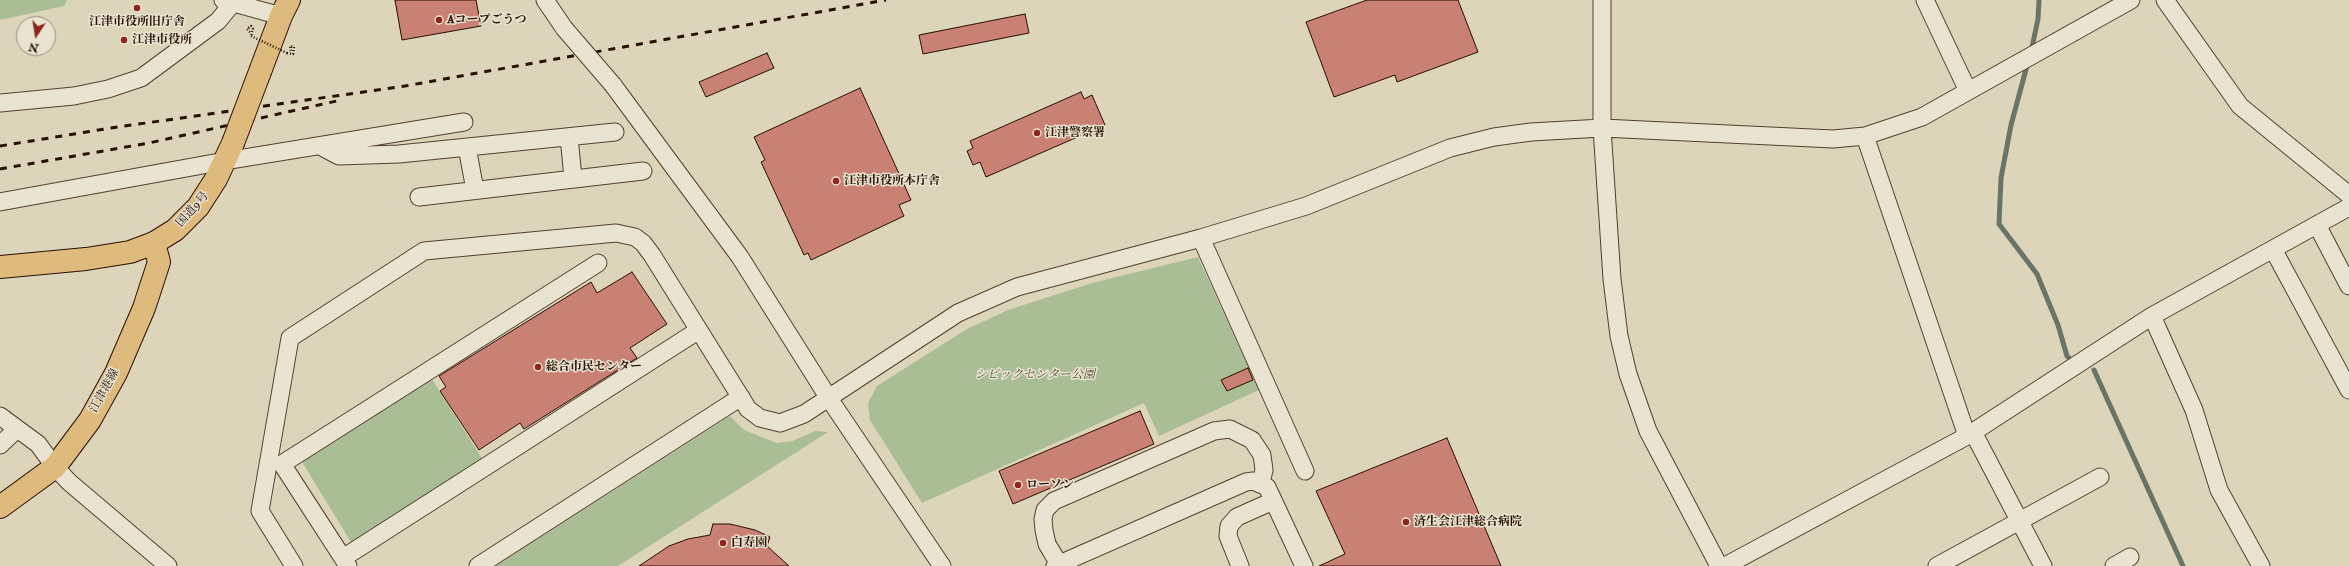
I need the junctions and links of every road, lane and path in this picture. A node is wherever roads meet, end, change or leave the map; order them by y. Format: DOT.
graph roads {
  1 [pos="545,0"];
  2 [pos="1602,0"];
  3 [pos="1925,0"];
  4 [pos="2131,0"];
  5 [pos="2165,0"];
  6 [pos="227,2"];
  7 [pos="285,8"];
  8 [pos="250,32"];
  9 [pos="291,52"];
  10 [pos="1968,91"];
  11 [pos="0,103"];
  12 [pos="464,122"];
  13 [pos="1602,128"];
  14 [pos="615,132"];
  15 [pos="1865,136"];
  16 [pos="569,137"];
  17 [pos="322,147"];
  18 [pos="467,147"];
  19 [pos="228,152"];
  20 [pos="643,171"];
  21 [pos="573,178"];
  22 [pos="475,190"];
  23 [pos="2349,195"];
  24 [pos="419,197"];
  25 [pos="0,202"];
  26 [pos="2349,207"];
  27 [pos="2317,224"];
  28 [pos="1201,238"];
  29 [pos="154,243"];
  30 [pos="2273,249"];
  31 [pos="598,263"];
  32 [pos="0,267"];
  33 [pos="2349,286"];
  34 [pos="2152,316"];
  35 [pos="699,330"];
  36 [pos="2349,390"];
  37 [pos="741,397"];
  38 [pos="828,398"];
  39 [pos="0,416"];
  40 [pos="17,430"];
  41 [pos="1970,434"];
  42 [pos="0,445"];
  43 [pos="55,467"];
  44 [pos="1305,471"];
  45 [pos="2100,477"];
  46 [pos="1261,483"];
  47 [pos="1273,501"];
  48 [pos="0,507"];
  49 [pos="2019,522"];
  50 [pos="2130,557"];
  51 [pos="346,562"];
  52 [pos="1057,565"];
  53 [pos="168,566"];
  54 [pos="294,566"];
  55 [pos="478,566"];
  56 [pos="942,566"];
  57 [pos="1240,566"];
  58 [pos="1304,566"];
  59 [pos="1719,566"];
  60 [pos="1724,566"];
  61 [pos="1937,566"];
  62 [pos="2043,566"];
  63 [pos="2114,566"];
  64 [pos="2260,566"];
  1 -- 38 [label="street, bridge"];
  2 -- 13 [label="street"];
  3 -- 10 [label="street"];
  4 -- 10 [label="street"];
  5 -- 23 [label="street"];
  6 -- 7 [label="street"];
  6 -- 11 [label="street"];
  7 -- 19 [label="main road, 国道9号, bridge"];
  8 -- 9 [label="path, bridge"];
  10 -- 15 [label="street"];
  12 -- 17 [label="street"];
  13 -- 15 [label="street"];
  13 -- 28 [label="street"];
  13 -- 59 [label="street"];
  14 -- 16 [label="street"];
  15 -- 41 [label="street"];
  16 -- 18 [label="street"];
  16 -- 21 [label="street"];
  17 -- 18 [label="street"];
  17 -- 19 [label="street"];
  18 -- 22 [label="street"];
  19 -- 25 [label="street"];
  19 -- 29 [label="main road, 国道9号"];
  20 -- 21 [label="street"];
  21 -- 22 [label="street"];
  22 -- 24 [label="street"];
  26 -- 27 [label="street"];
  27 -- 30 [label="street"];
  27 -- 33 [label="street"];
  28 -- 38 [label="street"];
  28 -- 44 [label="street"];
  29 -- 32 [label="main road, 国道9号"];
  29 -- 43 [label="main road, 江津港線"];
  30 -- 34 [label="street"];
  30 -- 36 [label="street"];
  31 -- 51 [label="street"];
  34 -- 41 [label="street"];
  34 -- 64 [label="street"];
  35 -- 37 [label="street"];
  35 -- 51 [label="street"];
  35 -- 54 [label="street"];
  37 -- 38 [label="street"];
  37 -- 55 [label="street"];
  38 -- 56 [label="street"];
  39 -- 40 [label="street"];
  40 -- 42 [label="street"];
  40 -- 43 [label="street"];
  41 -- 49 [label="street"];
  41 -- 60 [label="street"];
  43 -- 48 [label="main road, 江津港線"];
  43 -- 53 [label="street"];
  45 -- 49 [label="street"];
  46 -- 47 [label="street"];
  46 -- 52 [label="street"];
  46 -- 52 [label="street"];
  47 -- 57 [label="street"];
  47 -- 58 [label="street"];
  49 -- 61 [label="street"];
  49 -- 62 [label="street"];
  50 -- 63 [label="street"];
}
